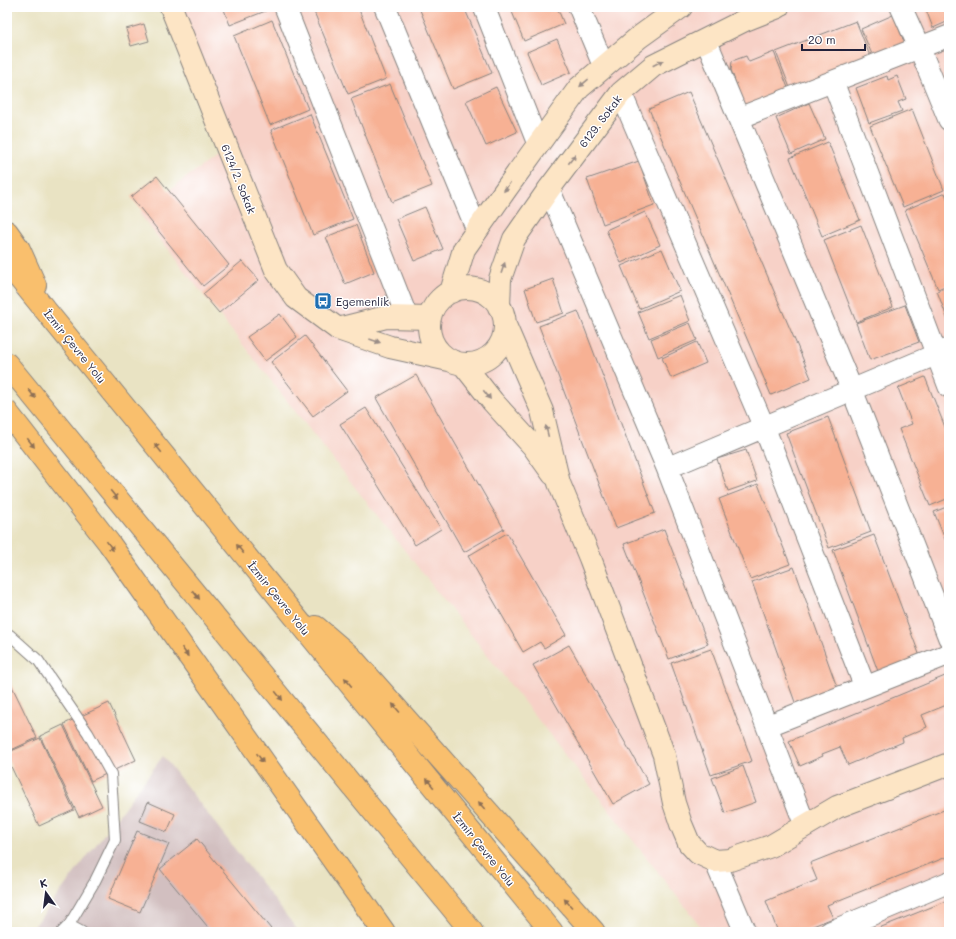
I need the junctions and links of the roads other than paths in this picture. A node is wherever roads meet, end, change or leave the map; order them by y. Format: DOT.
graph roads {
  1 [pos="171,7"];
  2 [pos="286,7"];
  3 [pos="386,7"];
  4 [pos="484,7"];
  5 [pos="579,7"];
  6 [pos="681,7"];
  7 [pos="778,7"];
  8 [pos="900,7"];
  9 [pos="742,13"];
  10 [pos="949,36"];
  11 [pos="706,40"];
  12 [pos="919,48"];
  13 [pos="604,67"];
  14 [pos="833,82"];
  15 [pos="621,93"];
  16 [pos="738,118"];
  17 [pos="949,120"];
  18 [pos="538,144"];
  19 [pos="549,189"];
  20 [pos="477,230"];
  21 [pos="7,232"];
  22 [pos="7,263"];
  23 [pos="451,292"];
  24 [pos="47,312"];
  25 [pos="502,316"];
  26 [pos="407,318"];
  27 [pos="430,318"];
  28 [pos="338,329"];
  29 [pos="943,351"];
  30 [pos="456,362"];
  31 [pos="7,364"];
  32 [pos="949,387"];
  33 [pos="852,390"];
  34 [pos="7,412"];
  35 [pos="764,427"];
  36 [pos="667,468"];
  37 [pos="560,483"];
  38 [pos="273,591"];
  39 [pos="7,634"];
  40 [pos="949,638"];
  41 [pos="949,654"];
  42 [pos="865,687"];
  43 [pos="767,726"];
  44 [pos="949,764"];
  45 [pos="805,825"];
  46 [pos="715,861"];
  47 [pos="949,882"];
  48 [pos="66,928"];
  49 [pos="82,932"];
  50 [pos="384,932"];
  51 [pos="472,932"];
  52 [pos="552,932"];
  53 [pos="594,932"];
  54 [pos="745,932"];
  55 [pos="830,932"];
  1 -- 28 [label="street, 6124/2. Sokak"];
  2 -- 26 [label="street"];
  3 -- 20 [label="street"];
  4 -- 18 [label="street"];
  5 -- 13 [label="street"];
  6 -- 13 [label="street"];
  7 -- 9 [label="street, 6129. Sokak"];
  8 -- 12 [label="street"];
  9 -- 11 [label="street, 6129. Sokak"];
  10 -- 12 [label="street"];
  15 -- 11 [label="street, 6129. Sokak, one-way"];
  11 -- 16 [label="street"];
  12 -- 14 [label="street"];
  12 -- 17 [label="street"];
  13 -- 18 [label="street, one-way"];
  14 -- 16 [label="street"];
  14 -- 29 [label="street"];
  19 -- 15 [label="street, 6129. Sokak, one-way"];
  15 -- 35 [label="street"];
  16 -- 33 [label="street"];
  18 -- 20 [label="street, one-way"];
  25 -- 19 [label="street, 6129. Sokak, one-way"];
  19 -- 36 [label="street"];
  20 -- 23 [label="street"];
  21 -- 24 [label="highway"];
  22 -- 24 [label="highway, İzmir Çevre Yolu"];
  23 -- 25 [label="street"];
  23 -- 27 [label="street"];
  38 -- 24 [label="highway, İzmir Çevre Yolu, one-way"];
  25 -- 30 [label="street"];
  37 -- 25 [label="street, one-way"];
  26 -- 27 [label="street"];
  26 -- 28 [label="street"];
  27 -- 30 [label="street"];
  28 -- 30 [label="street, 6124/2. Sokak, one-way"];
  29 -- 32 [label="street"];
  29 -- 33 [label="street"];
  30 -- 37 [label="street, one-way"];
  31 -- 51 [label="highway, one-way"];
  33 -- 35 [label="street"];
  33 -- 40 [label="street"];
  34 -- 50 [label="highway, one-way"];
  35 -- 36 [label="street"];
  35 -- 42 [label="street"];
  36 -- 43 [label="street"];
  37 -- 46 [label="street"];
  52 -- 38 [label="highway, İzmir Çevre Yolu, one-way"];
  53 -- 38 [label="highway, one-way"];
  39 -- 48 [label="lane"];
  41 -- 42 [label="street"];
  42 -- 43 [label="street"];
  43 -- 45 [label="street"];
  44 -- 45 [label="street"];
  45 -- 46 [label="street"];
  46 -- 54 [label="street"];
  47 -- 55 [label="street"];
  48 -- 49 [label="lane"];
}
